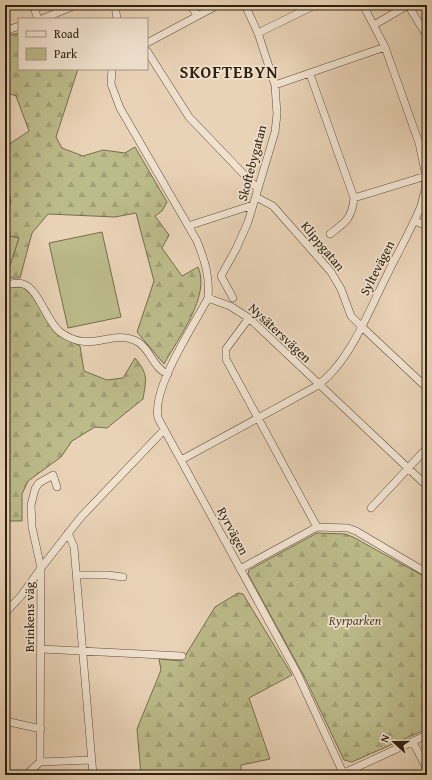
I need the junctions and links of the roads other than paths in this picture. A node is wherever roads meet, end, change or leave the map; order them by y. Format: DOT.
graph roads {
  1 [pos="29,5"];
  2 [pos="76,5"];
  3 [pos="115,5"];
  4 [pos="191,5"];
  5 [pos="218,5"];
  6 [pos="244,5"];
  7 [pos="315,5"];
  8 [pos="363,5"];
  9 [pos="408,5"];
  10 [pos="198,16"];
  11 [pos="38,18"];
  12 [pos="44,18"];
  13 [pos="116,18"];
  14 [pos="374,25"];
  15 [pos="18,26"];
  16 [pos="5,31"];
  17 [pos="258,33"];
  18 [pos="427,36"];
  19 [pos="148,42"];
  20 [pos="385,47"];
  21 [pos="148,53"];
  22 [pos="112,70"];
  23 [pos="310,74"];
  24 [pos="275,85"];
  25 [pos="426,168"];
  26 [pos="426,176"];
  27 [pos="257,193"];
  28 [pos="354,198"];
  29 [pos="253,205"];
  30 [pos="415,221"];
  31 [pos="188,226"];
  32 [pos="427,226"];
  33 [pos="330,234"];
  34 [pos="5,285"];
  35 [pos="208,298"];
  36 [pos="233,298"];
  37 [pos="249,318"];
  38 [pos="361,326"];
  39 [pos="168,374"];
  40 [pos="318,385"];
  41 [pos="427,388"];
  42 [pos="259,418"];
  43 [pos="164,430"];
  44 [pos="427,448"];
  45 [pos="181,460"];
  46 [pos="408,468"];
  47 [pos="57,486"];
  48 [pos="427,486"];
  49 [pos="371,508"];
  50 [pos="317,527"];
  51 [pos="68,532"];
  52 [pos="40,568"];
  53 [pos="240,569"];
  54 [pos="427,573"];
  55 [pos="77,575"];
  56 [pos="123,577"];
  57 [pos="5,614"];
  58 [pos="41,649"];
  59 [pos="83,651"];
  60 [pos="182,656"];
  61 [pos="5,721"];
  62 [pos="41,729"];
  63 [pos="427,735"];
  64 [pos="412,742"];
  65 [pos="91,760"];
  66 [pos="40,762"];
  67 [pos="427,769"];
  68 [pos="344,774"];
  69 [pos="26,775"];
  70 [pos="93,775"];
  1 -- 11 [label="street"];
  2 -- 12 [label="street"];
  3 -- 13 [label="street"];
  4 -- 10 [label="street"];
  5 -- 10 [label="street"];
  6 -- 17 [label="street, Skoftebygatan"];
  7 -- 17 [label="street"];
  8 -- 14 [label="street, Syltevägen"];
  9 -- 14 [label="street"];
  9 -- 18 [label="street"];
  10 -- 19 [label="street"];
  14 -- 20 [label="street, Syltevägen"];
  15 -- 16 [label="street"];
  17 -- 24 [label="street, Skoftebygatan"];
  20 -- 23 [label="street"];
  20 -- 25 [label="street, Syltevägen"];
  21 -- 27 [label="street, Klippgatan"];
  22 -- 31 [label="street"];
  23 -- 24 [label="street"];
  23 -- 28 [label="street"];
  24 -- 27 [label="street, Skoftebygatan"];
  25 -- 26 [label="street, Syltevägen"];
  26 -- 28 [label="street"];
  26 -- 30 [label="street, Syltevägen"];
  27 -- 29 [label="street, Skoftebygatan"];
  27 -- 38 [label="street, Klippgatan"];
  28 -- 33 [label="street"];
  29 -- 31 [label="street"];
  29 -- 36 [label="street, Skoftebygatan"];
  30 -- 32 [label="street"];
  30 -- 38 [label="street, Syltevägen"];
  31 -- 35 [label="street"];
  34 -- 39 [label="street"];
  35 -- 37 [label="street, Nysätersvägen"];
  35 -- 39 [label="street, Ryrvägen"];
  37 -- 40 [label="street, Nysätersvägen"];
  37 -- 42 [label="street"];
  38 -- 40 [label="street, Syltevägen"];
  38 -- 41 [label="street, Klippgatan"];
  39 -- 43 [label="street, Ryrvägen"];
  40 -- 42 [label="street, Syltevägen"];
  40 -- 46 [label="street, Nysätersvägen"];
  42 -- 45 [label="street, Syltevägen"];
  42 -- 50 [label="street"];
  43 -- 45 [label="street, Ryrvägen"];
  43 -- 51 [label="street"];
  44 -- 46 [label="street"];
  45 -- 53 [label="street, Ryrvägen"];
  46 -- 48 [label="street, Nysätersvägen"];
  46 -- 49 [label="street"];
  47 -- 52 [label="street, Brinkens väg"];
  50 -- 53 [label="street"];
  50 -- 54 [label="street"];
  51 -- 52 [label="street"];
  51 -- 55 [label="street"];
  52 -- 57 [label="street"];
  52 -- 58 [label="street, Brinkens väg"];
  53 -- 68 [label="street, Ryrvägen"];
  55 -- 56 [label="street"];
  55 -- 59 [label="street"];
  58 -- 59 [label="street"];
  58 -- 62 [label="street, Brinkens väg"];
  59 -- 60 [label="street"];
  59 -- 65 [label="street"];
  61 -- 62 [label="street"];
  62 -- 66 [label="street, Brinkens väg"];
  63 -- 64 [label="street"];
  64 -- 67 [label="street"];
  64 -- 68 [label="street"];
  65 -- 66 [label="street"];
  65 -- 70 [label="street"];
  66 -- 69 [label="street"];
}
